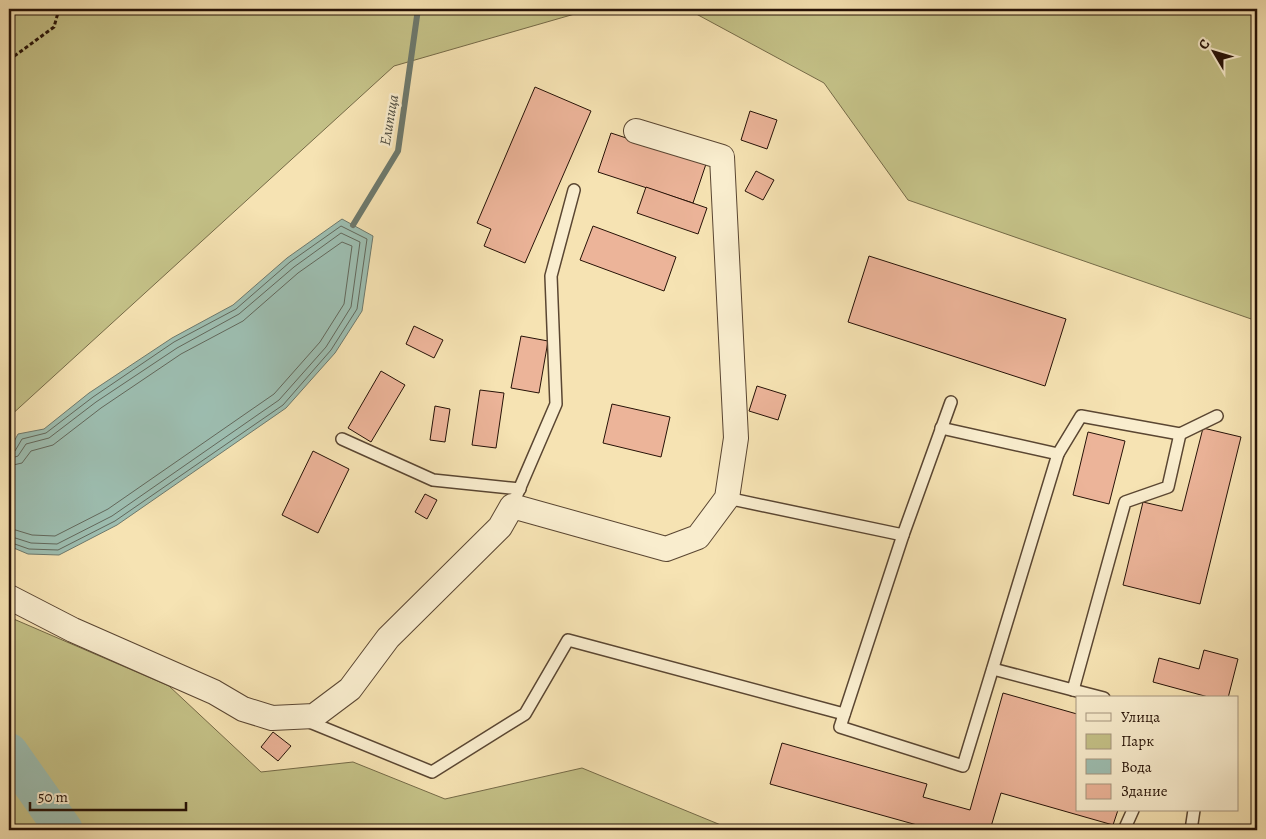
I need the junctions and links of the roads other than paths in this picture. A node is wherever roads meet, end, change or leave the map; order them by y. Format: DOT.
graph roads {
  1 [pos="636,131"];
  2 [pos="574,190"];
  3 [pos="951,402"];
  4 [pos="1217,416"];
  5 [pos="941,428"];
  6 [pos="1180,434"];
  7 [pos="342,439"];
  8 [pos="1058,454"];
  9 [pos="516,498"];
  10 [pos="727,498"];
  11 [pos="903,535"];
  12 [pos="9,597"];
  13 [pos="993,669"];
  14 [pos="1073,690"];
  15 [pos="1096,696"];
  16 [pos="844,714"];
  17 [pos="297,717"];
  18 [pos="1132,812"];
  19 [pos="1194,812"];
  20 [pos="1124,830"];
  21 [pos="1191,830"];
  1 -- 10 [label="street"];
  2 -- 9 [label="lane"];
  3 -- 5 [label="lane"];
  4 -- 6 [label="lane"];
  5 -- 8 [label="lane"];
  5 -- 11 [label="lane"];
  6 -- 8 [label="lane"];
  6 -- 14 [label="lane"];
  7 -- 9 [label="lane"];
  8 -- 13 [label="lane"];
  9 -- 10 [label="street"];
  9 -- 17 [label="street"];
  10 -- 11 [label="lane"];
  11 -- 16 [label="lane"];
  12 -- 17 [label="street"];
  13 -- 14 [label="lane"];
  13 -- 16 [label="lane"];
  14 -- 15 [label="lane"];
  16 -- 17 [label="lane"];
  18 -- 20 [label="lane"];
  19 -- 21 [label="lane"];
}
